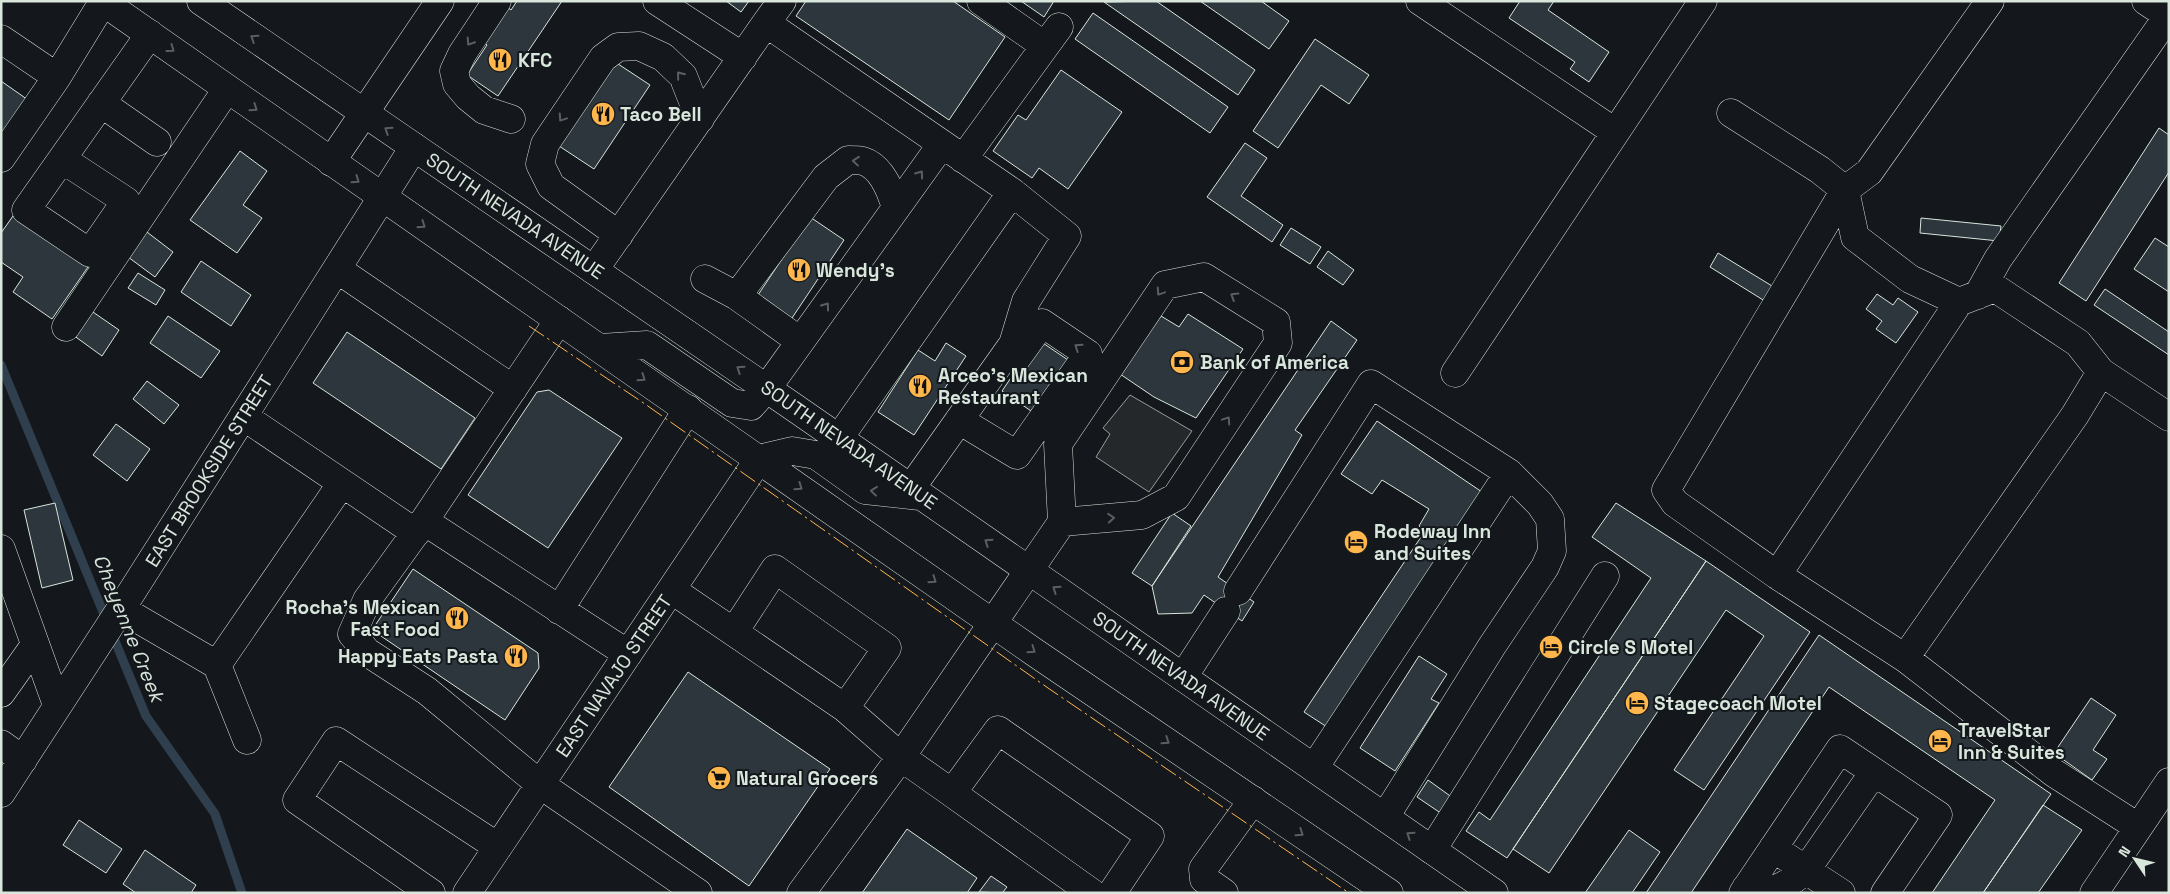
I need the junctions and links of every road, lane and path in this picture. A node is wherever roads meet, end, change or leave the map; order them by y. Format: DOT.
graph roads {
  1 [pos="103,1"];
  2 [pos="201,1"];
  3 [pos="440,1"];
  4 [pos="497,1"];
  5 [pos="657,1"];
  6 [pos="782,1"];
  7 [pos="981,1"];
  8 [pos="1420,1"];
  9 [pos="1703,1"];
  10 [pos="1990,1"];
  11 [pos="2161,11"];
  12 [pos="766,23"];
  13 [pos="150,34"];
  14 [pos="4,46"];
  15 [pos="743,57"];
  16 [pos="57,77"];
  17 [pos="227,90"];
  18 [pos="101,103"];
  19 [pos="1731,113"];
  20 [pos="365,114"];
  21 [pos="700,118"];
  22 [pos="511,119"];
  23 [pos="1615,132"];
  24 [pos="157,142"];
  25 [pos="414,147"];
  26 [pos="952,151"];
  27 [pos="1,158"];
  28 [pos="62,159"];
  29 [pos="331,162"];
  30 [pos="1845,190"];
  31 [pos="1012,192"];
  32 [pos="382,198"];
  33 [pos="896,208"];
  34 [pos="619,235"];
  35 [pos="337,269"];
  36 [pos="594,270"];
  37 [pos="705,279"];
  38 [pos="737,296"];
  39 [pos="1968,298"];
  40 [pos="560,320"];
  41 [pos="66,327"];
  42 [pos="800,341"];
  43 [pos="600,348"];
  44 [pos="2101,372"];
  45 [pos="1455,373"];
  46 [pos="984,385"];
  47 [pos="767,388"];
  48 [pos="513,389"];
  49 [pos="688,409"];
  50 [pos="243,416"];
  51 [pos="2169,417"];
  52 [pos="959,420"];
  53 [pos="839,438"];
  54 [pos="759,459"];
  55 [pos="1509,473"];
  56 [pos="342,483"];
  57 [pos="917,492"];
  58 [pos="1062,522"];
  59 [pos="420,527"];
  60 [pos="1,549"];
  61 [pos="1028,570"];
  62 [pos="1778,575"];
  63 [pos="1605,576"];
  64 [pos="672,590"];
  65 [pos="127,600"];
  66 [pos="559,610"];
  67 [pos="992,621"];
  68 [pos="734,632"];
  69 [pos="35,645"];
  70 [pos="628,654"];
  71 [pos="1905,658"];
  72 [pos="217,665"];
  73 [pos="1183,677"];
  74 [pos="1,693"];
  75 [pos="57,705"];
  76 [pos="846,708"];
  77 [pos="247,740"];
  78 [pos="12,752"];
  79 [pos="900,757"];
  80 [pos="1314,768"];
  81 [pos="1874,772"];
  82 [pos="2169,782"];
  83 [pos="541,784"];
  84 [pos="1,793"];
  85 [pos="952,793"];
  86 [pos="1253,800"];
  87 [pos="1385,817"];
  88 [pos="2138,827"];
  89 [pos="498,847"];
  90 [pos="1773,848"];
  91 [pos="1432,850"];
  92 [pos="1806,870"];
  93 [pos="811,888"];
  94 [pos="1744,890"];
  95 [pos="1087,891"];
  96 [pos="431,893"];
  97 [pos="467,893"];
  98 [pos="698,893"];
  99 [pos="1112,893"];
  100 [pos="1224,893"];
  101 [pos="1389,893"];
  102 [pos="1494,893"];
  103 [pos="1841,893"];
  104 [pos="1885,893"];
  105 [pos="2094,893"];
  1 -- 13 [label="main road"];
  1 -- 16 [label="main road"];
  20 -- 2 [label="main road, SOUTH NEVADA AVENUE, one-way"];
  3 -- 20 [label="main road"];
  4 -- 22 [label="main road, one-way"];
  5 -- 15 [label="main road"];
  6 -- 12 [label="main road"];
  7 -- 26 [label="main road"];
  8 -- 23 [label="main road"];
  9 -- 23 [label="main road"];
  10 -- 30 [label="main road"];
  11 -- 39 [label="main road"];
  12 -- 15 [label="main road"];
  12 -- 26 [label="main road"];
  13 -- 17 [label="main road, one-way"];
  13 -- 18 [label="main road"];
  14 -- 16 [label="main road"];
  15 -- 21 [label="main road"];
  16 -- 27 [label="main road"];
  17 -- 29 [label="main road, one-way"];
  17 -- 41 [label="main road"];
  18 -- 24 [label="main road"];
  18 -- 28 [label="main road"];
  19 -- 30 [label="main road"];
  25 -- 20 [label="main road, SOUTH NEVADA AVENUE, one-way"];
  20 -- 29 [label="main road"];
  21 -- 34 [label="main road"];
  21 -- 34 [label="main road, one-way"];
  23 -- 45 [label="main road"];
  25 -- 32 [label="main road, EAST BROOKSIDE STREET"];
  25 -- 36 [label="main road, SOUTH NEVADA AVENUE"];
  26 -- 31 [label="main road"];
  33 -- 26 [label="main road, one-way"];
  29 -- 32 [label="main road, one-way"];
  30 -- 39 [label="main road"];
  30 -- 62 [label="main road"];
  31 -- 46 [label="main road"];
  31 -- 53 [label="main road"];
  32 -- 35 [label="main road, EAST BROOKSIDE STREET"];
  32 -- 40 [label="main road, one-way"];
  33 -- 38 [label="main road, one-way"];
  42 -- 33 [label="main road, one-way"];
  34 -- 36 [label="main road"];
  35 -- 48 [label="main road"];
  35 -- 50 [label="main road, EAST BROOKSIDE STREET"];
  47 -- 36 [label="main road, SOUTH NEVADA AVENUE, one-way"];
  37 -- 38 [label="main road"];
  38 -- 42 [label="main road"];
  39 -- 44 [label="main road"];
  39 -- 62 [label="main road"];
  40 -- 43 [label="main road"];
  40 -- 48 [label="main road"];
  42 -- 47 [label="main road"];
  43 -- 47 [label="main road"];
  43 -- 49 [label="main road, one-way"];
  44 -- 51 [label="main road"];
  44 -- 71 [label="main road"];
  46 -- 52 [label="main road"];
  52 -- 46 [label="main road, one-way"];
  47 -- 53 [label="main road, SOUTH NEVADA AVENUE"];
  48 -- 59 [label="main road"];
  49 -- 54 [label="main road"];
  49 -- 66 [label="main road"];
  50 -- 56 [label="main road"];
  50 -- 65 [label="main road, EAST BROOKSIDE STREET"];
  52 -- 57 [label="main road"];
  53 -- 57 [label="main road, SOUTH NEVADA AVENUE"];
  57 -- 54 [label="main road, one-way"];
  54 -- 64 [label="main road, EAST NAVAJO STREET"];
  54 -- 67 [label="main road, one-way"];
  55 -- 73 [label="main road"];
  55 -- 80 [label="main road"];
  55 -- 87 [label="main road"];
  56 -- 59 [label="main road"];
  56 -- 72 [label="main road"];
  61 -- 57 [label="main road, SOUTH NEVADA AVENUE, one-way"];
  58 -- 58 [label="main road, one-way"];
  58 -- 61 [label="main road"];
  59 -- 66 [label="main road"];
  59 -- 83 [label="main road"];
  60 -- 69 [label="main road"];
  61 -- 67 [label="main road"];
  73 -- 61 [label="main road, SOUTH NEVADA AVENUE, one-way"];
  62 -- 71 [label="main road"];
  63 -- 91 [label="main road"];
  64 -- 68 [label="main road"];
  64 -- 70 [label="main road, EAST NAVAJO STREET"];
  65 -- 72 [label="main road"];
  65 -- 75 [label="main road, EAST BROOKSIDE STREET"];
  66 -- 70 [label="main road"];
  67 -- 79 [label="main road"];
  67 -- 86 [label="main road, one-way"];
  68 -- 76 [label="main road"];
  68 -- 76 [label="main road"];
  69 -- 74 [label="main road"];
  69 -- 75 [label="main road"];
  70 -- 83 [label="main road, EAST NAVAJO STREET"];
  71 -- 88 [label="main road"];
  72 -- 77 [label="main road"];
  73 -- 80 [label="main road, SOUTH NEVADA AVENUE"];
  75 -- 78 [label="main road, EAST BROOKSIDE STREET"];
  76 -- 79 [label="main road"];
  78 -- 84 [label="main road, EAST BROOKSIDE STREET"];
  79 -- 85 [label="main road"];
  79 -- 93 [label="main road"];
  80 -- 87 [label="main road, SOUTH NEVADA AVENUE"];
  81 -- 90 [label="main road"];
  81 -- 92 [label="main road"];
  81 -- 104 [label="main road"];
  82 -- 88 [label="main road"];
  83 -- 89 [label="main road, EAST NAVAJO STREET"];
  83 -- 98 [label="main road"];
  85 -- 95 [label="main road"];
  85 -- 99 [label="main road"];
  86 -- 100 [label="main road"];
  86 -- 101 [label="main road, one-way"];
  91 -- 87 [label="main road, SOUTH NEVADA AVENUE, one-way"];
  88 -- 105 [label="main road"];
  89 -- 96 [label="main road"];
  89 -- 97 [label="main road, EAST NAVAJO STREET"];
  90 -- 92 [label="main road"];
  90 -- 94 [label="main road"];
  91 -- 102 [label="main road, SOUTH NEVADA AVENUE"];
  92 -- 94 [label="main road"];
  92 -- 103 [label="main road"];
}
